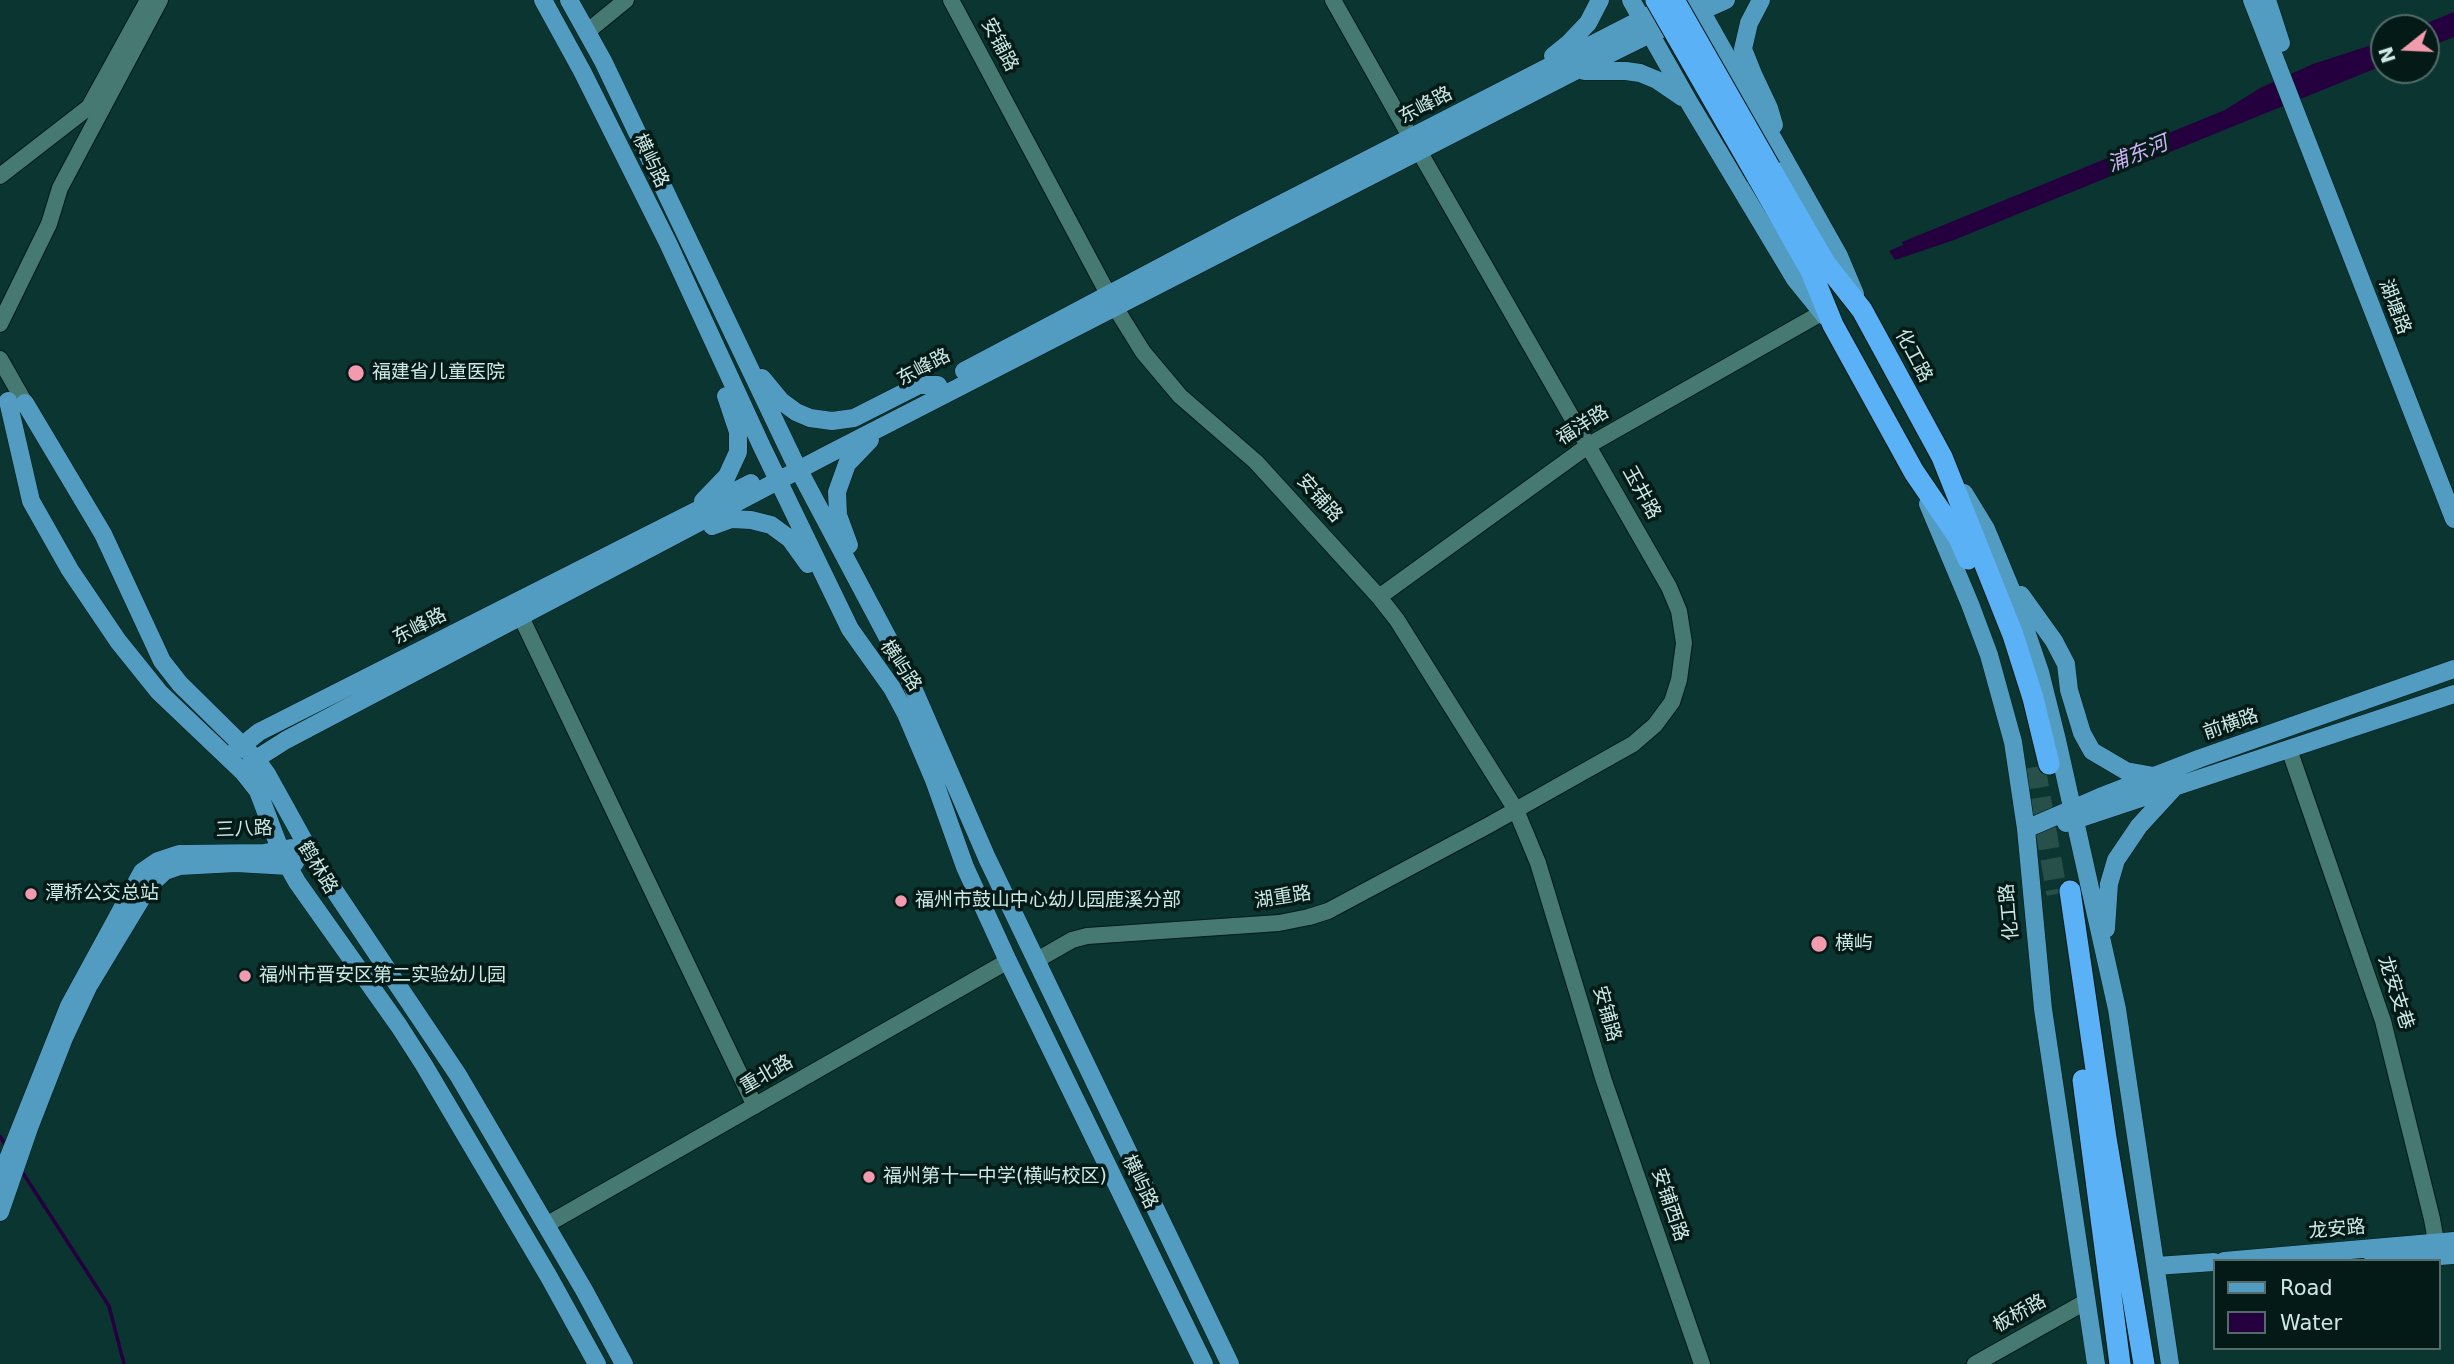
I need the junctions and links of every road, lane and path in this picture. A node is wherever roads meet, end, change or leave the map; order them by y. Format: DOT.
graph roads {
  1 [pos="148,0"];
  2 [pos="160,0"];
  3 [pos="543,0"];
  4 [pos="569,0"];
  5 [pos="626,0"];
  6 [pos="951,0"];
  7 [pos="1333,0"];
  8 [pos="1600,0"];
  9 [pos="1632,0"];
  10 [pos="1656,0"];
  11 [pos="1677,0"];
  12 [pos="1726,0"];
  13 [pos="1761,0"];
  14 [pos="2252,0"];
  15 [pos="2267,0"];
  16 [pos="1698,6"];
  17 [pos="1646,26"];
  18 [pos="588,31"];
  19 [pos="2285,71"];
  20 [pos="1573,72"];
  21 [pos="1523,79"];
  22 [pos="1690,104"];
  23 [pos="2300,109"];
  24 [pos="1415,144"];
  25 [pos="1770,167"];
  26 [pos="0,176"];
  27 [pos="1112,301"];
  28 [pos="699,313"];
  29 [pos="1828,318"];
  30 [pos="0,324"];
  31 [pos="741,350"];
  32 [pos="0,359"];
  33 [pos="0,378"];
  34 [pos="937,384"];
  35 [pos="11,401"];
  36 [pos="909,413"];
  37 [pos="1589,444"];
  38 [pos="1942,457"];
  39 [pos="796,465"];
  40 [pos="1914,472"];
  41 [pos="776,476"];
  42 [pos="2454,486"];
  43 [pos="688,515"];
  44 [pos="2454,519"];
  45 [pos="2000,562"];
  46 [pos="619,565"];
  47 [pos="1379,597"];
  48 [pos="876,614"];
  49 [pos="521,617"];
  50 [pos="850,629"];
  51 [pos="2454,669"];
  52 [pos="2069,690"];
  53 [pos="2454,694"];
  54 [pos="242,744"];
  55 [pos="2289,749"];
  56 [pos="228,757"];
  57 [pos="256,759"];
  58 [pos="2050,767"];
  59 [pos="243,772"];
  60 [pos="2154,776"];
  61 [pos="2176,786"];
  62 [pos="1516,810"];
  63 [pos="2073,814"];
  64 [pos="2027,835"];
  65 [pos="306,845"];
  66 [pos="285,858"];
  67 [pos="2106,953"];
  68 [pos="1008,961"];
  69 [pos="1037,961"];
  70 [pos="1597,1059"];
  71 [pos="755,1106"];
  72 [pos="25,1124"];
  73 [pos="0,1179"];
  74 [pos="3,1205"];
  75 [pos="546,1225"];
  76 [pos="2446,1249"];
  77 [pos="2261,1259"];
  78 [pos="2385,1259"];
  79 [pos="2212,1262"];
  80 [pos="2156,1272"];
  81 [pos="2212,1273"];
  82 [pos="2087,1301"];
  83 [pos="597,1364"];
  84 [pos="624,1364"];
  85 [pos="1204,1364"];
  86 [pos="1230,1364"];
  87 [pos="1702,1364"];
  88 [pos="1975,1364"];
  89 [pos="2096,1364"];
  90 [pos="2120,1364"];
  91 [pos="2144,1364"];
  92 [pos="2170,1364"];
  1 -- 26 [label="street"];
  2 -- 30 [label="street"];
  3 -- 28 [label="main road, 横屿路"];
  4 -- 18 [label="main road, 横屿路"];
  5 -- 18 [label="street"];
  6 -- 27 [label="street, 安铺路"];
  7 -- 24 [label="street, 玉井路"];
  8 -- 21 [label="main road"];
  9 -- 17 [label="main road"];
  10 -- 25 [label="highway, 化工路, bridge"];
  11 -- 17 [label="main road"];
  11 -- 25 [label="highway, 化工路, bridge"];
  12 -- 16 [label="main road"];
  13 -- 25 [label="main road"];
  14 -- 19 [label="main road"];
  15 -- 19 [label="main road"];
  16 -- 17 [label="main road"];
  16 -- 25 [label="main road"];
  17 -- 20 [label="main road, 东峰路"];
  17 -- 21 [label="main road, 东峰路"];
  17 -- 22 [label="main road"];
  18 -- 31 [label="main road, 横屿路"];
  19 -- 23 [label="main road"];
  20 -- 22 [label="main road"];
  20 -- 24 [label="main road, 东峰路"];
  21 -- 24 [label="main road, 东峰路"];
  22 -- 29 [label="main road"];
  23 -- 42 [label="main road, 湖塘路"];
  23 -- 44 [label="main road, 湖塘路"];
  24 -- 27 [label="main road, 东峰路"];
  24 -- 37 [label="street, 玉井路"];
  25 -- 29 [label="highway, 化工路"];
  25 -- 38 [label="highway, 化工路"];
  27 -- 34 [label="main road, 东峰路"];
  27 -- 36 [label="main road, 东峰路"];
  27 -- 47 [label="street, 安铺路"];
  28 -- 41 [label="main road, 横屿路"];
  28 -- 43 [label="main road"];
  29 -- 37 [label="street, 福洋路"];
  29 -- 40 [label="highway, 化工路"];
  31 -- 34 [label="main road"];
  31 -- 39 [label="main road, 横屿路"];
  32 -- 35 [label="street"];
  33 -- 35 [label="street"];
  34 -- 39 [label="main road, 东峰路"];
  35 -- 54 [label="main road, 鹤林路"];
  35 -- 56 [label="main road, 鹤林路"];
  36 -- 39 [label="main road, 东峰路"];
  36 -- 48 [label="main road"];
  37 -- 47 [label="street, 福洋路"];
  37 -- 62 [label="street, 玉井路"];
  38 -- 45 [label="main road"];
  38 -- 58 [label="highway, 化工路"];
  39 -- 41 [label="main road, 东峰路"];
  39 -- 48 [label="main road, 横屿路"];
  40 -- 58 [label="highway, 化工路"];
  40 -- 64 [label="main road, 化工路"];
  41 -- 43 [label="main road, 东峰路"];
  41 -- 46 [label="main road, 东峰路"];
  41 -- 50 [label="main road, 横屿路"];
  43 -- 54 [label="main road, 东峰路"];
  45 -- 52 [label="main road"];
  45 -- 58 [label="main road"];
  46 -- 49 [label="main road, 东峰路"];
  46 -- 50 [label="main road"];
  47 -- 62 [label="street, 安铺路"];
  48 -- 69 [label="main road, 横屿路"];
  49 -- 57 [label="main road, 东峰路"];
  49 -- 71 [label="street"];
  50 -- 68 [label="main road, 横屿路"];
  51 -- 60 [label="main road, 前横路"];
  52 -- 58 [label="main road"];
  52 -- 60 [label="main road"];
  53 -- 55 [label="main road, 前横路"];
  54 -- 56 [label="main road, 东峰路"];
  54 -- 57 [label="main road, 鹤林路"];
  55 -- 61 [label="main road, 前横路"];
  55 -- 76 [label="street, 龙安支巷"];
  56 -- 59 [label="main road, 鹤林路"];
  57 -- 59 [label="main road, 东峰路"];
  57 -- 65 [label="main road, 鹤林路"];
  58 -- 63 [label="main road"];
  59 -- 66 [label="main road, 鹤林路"];
  60 -- 63 [label="main road, 前横路"];
  61 -- 63 [label="main road, 前横路"];
  61 -- 67 [label="main road"];
  62 -- 69 [label="street, 湖重路"];
  62 -- 70 [label="street, 安铺路"];
  63 -- 64 [label="main road, 前横路"];
  63 -- 67 [label="main road"];
  64 -- 82 [label="main road, 化工路"];
  65 -- 66 [label="main road, 三八路"];
  65 -- 75 [label="main road, 鹤林路"];
  66 -- 72 [label="main road, 三八路"];
  66 -- 83 [label="main road, 鹤林路"];
  67 -- 80 [label="main road"];
  68 -- 71 [label="street, 重北路"];
  68 -- 85 [label="main road, 横屿路"];
  69 -- 86 [label="main road, 横屿路"];
  70 -- 87 [label="street, 安铺西路"];
  71 -- 75 [label="street, 重北路"];
  72 -- 73 [label="main road"];
  72 -- 74 [label="main road"];
  75 -- 84 [label="main road, 鹤林路"];
  76 -- 77 [label="main road, 龙安路"];
  76 -- 78 [label="main road, 龙安路"];
  79 -- 80 [label="main road"];
  80 -- 81 [label="main road"];
  80 -- 92 [label="main road"];
  82 -- 88 [label="street, 板桥路"];
  82 -- 89 [label="main road, 化工路"];
  90 -- 91 [label="highway"];
}
